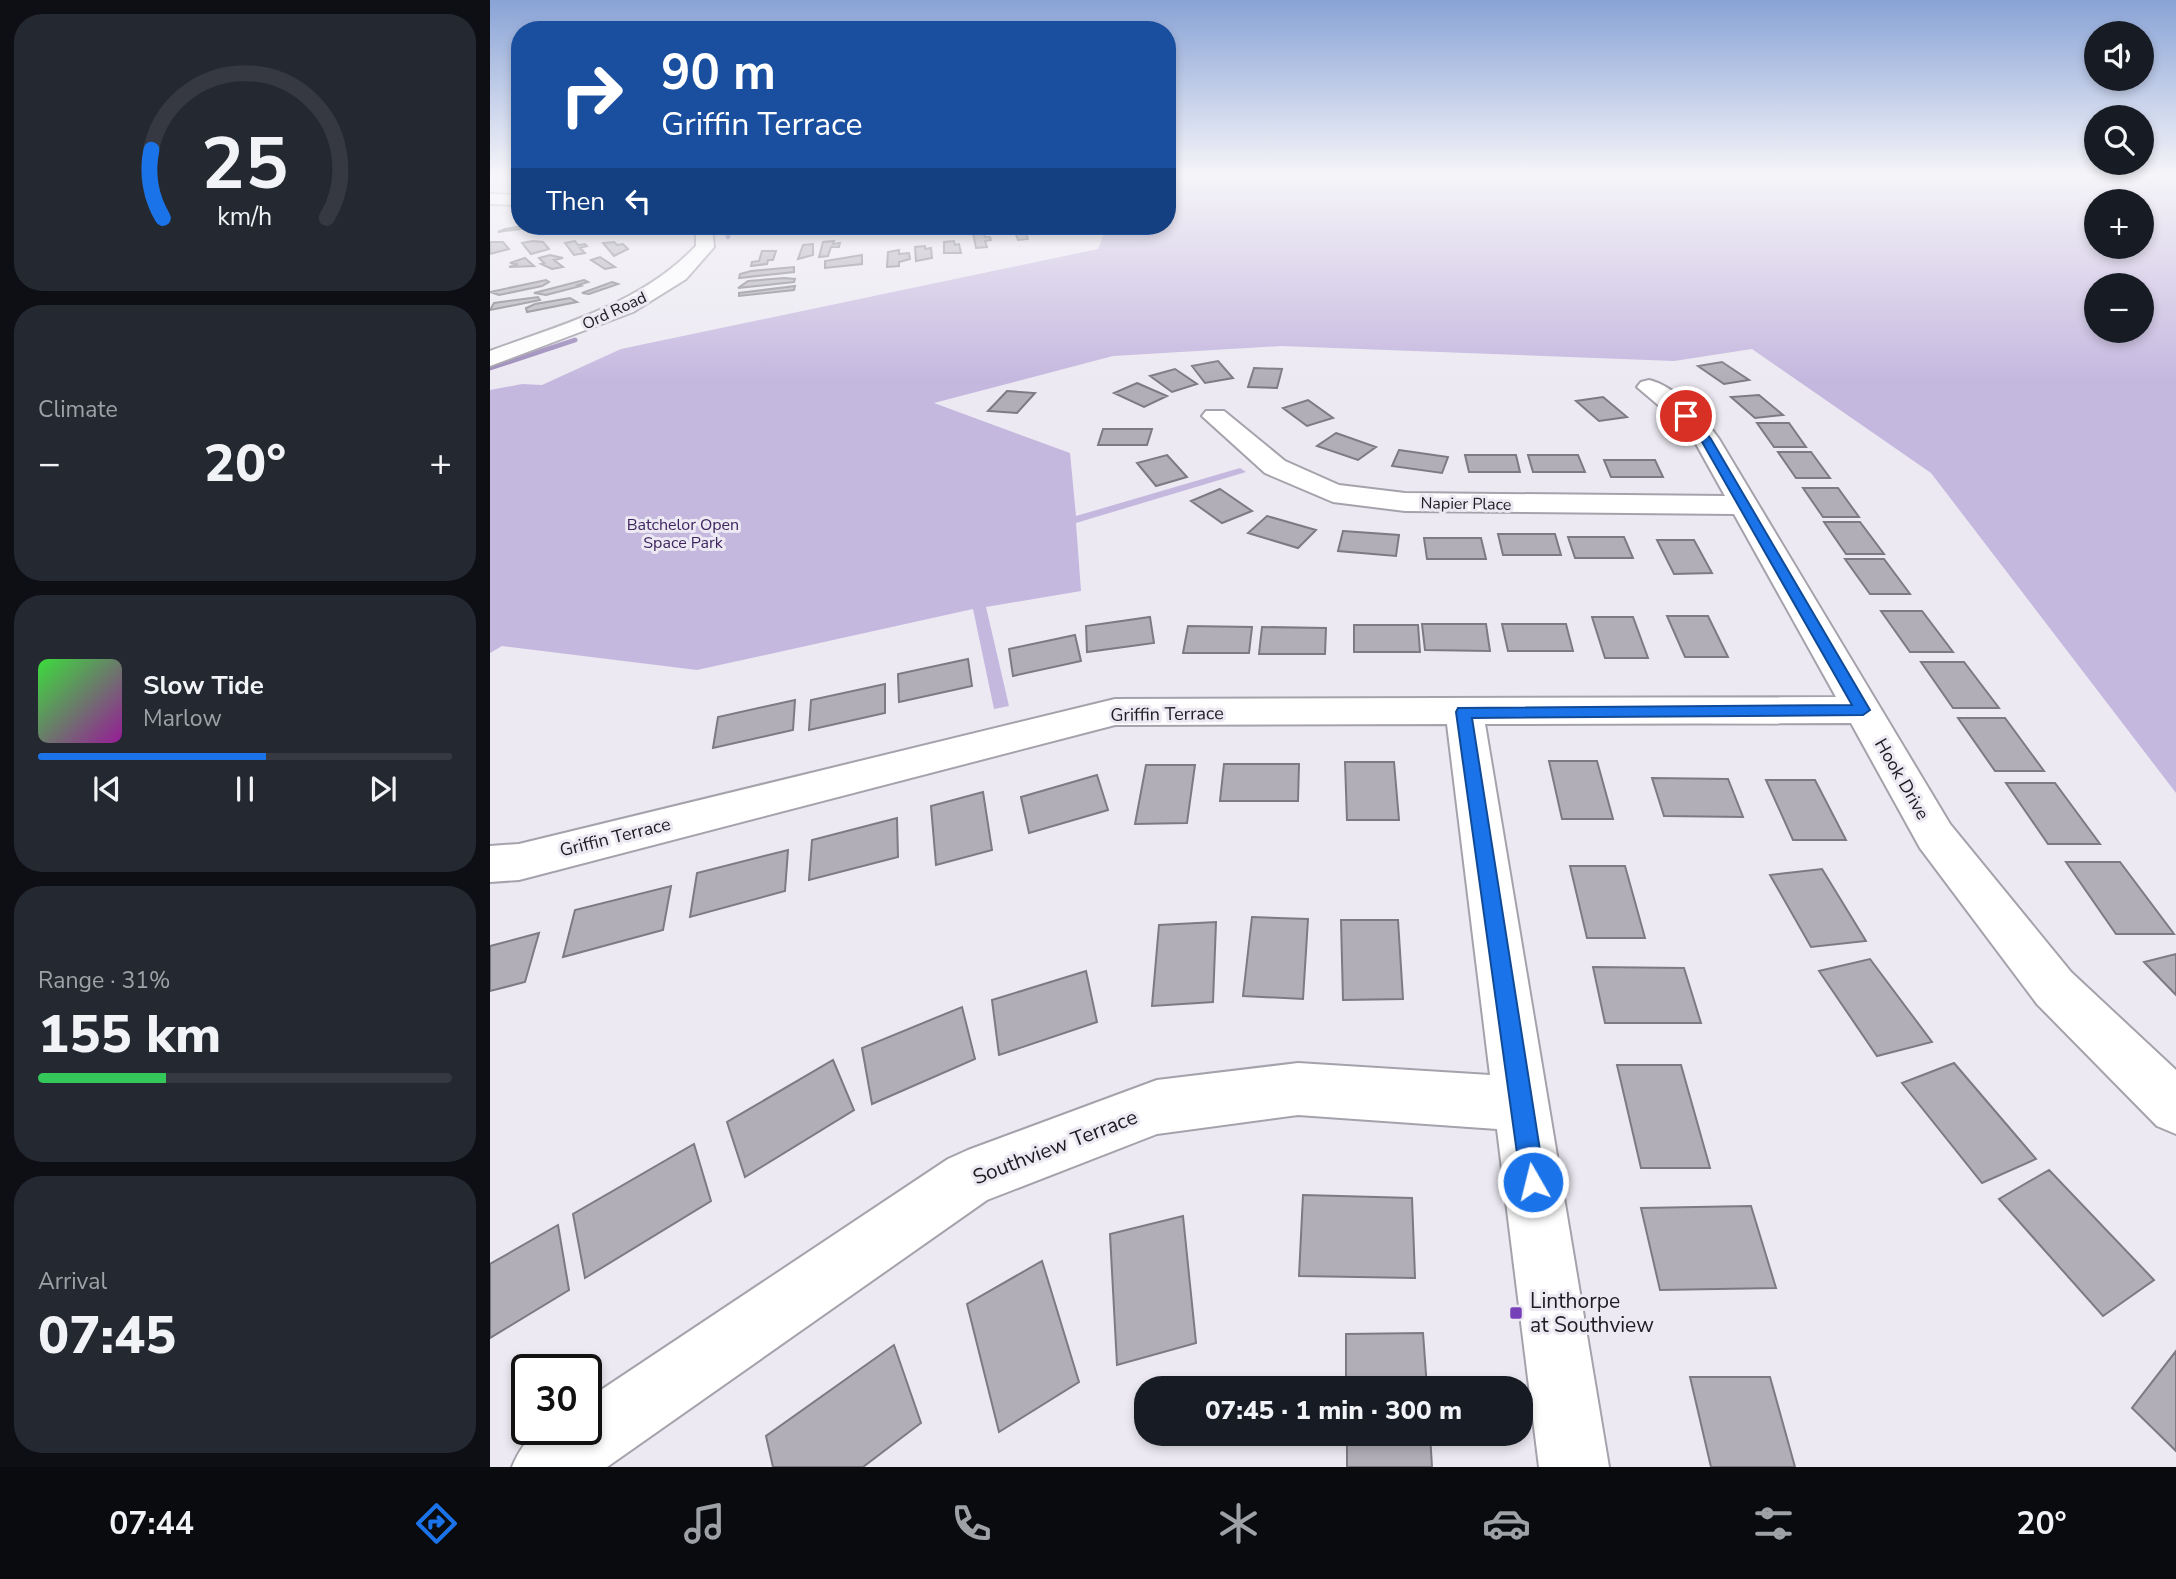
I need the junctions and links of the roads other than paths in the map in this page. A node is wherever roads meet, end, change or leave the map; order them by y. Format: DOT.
graph roads {
  1 [pos="705,243"];
  2 [pos="490,359"];
  3 [pos="1648,387"];
  4 [pos="1216,416"];
  5 [pos="1742,505"];
  6 [pos="1863,710"];
  7 [pos="1464,712"];
  8 [pos="490,864"];
  9 [pos="1521,1104"];
  10 [pos="2176,1107"];
  11 [pos="547,1467"];
  12 [pos="1574,1467"];
  1 -- 2 [label="street, Ord Road"];
  3 -- 5 [label="street, Hook Drive"];
  4 -- 5 [label="street, Napier Place"];
  5 -- 6 [label="street, Hook Drive"];
  6 -- 7 [label="street, Griffin Terrace"];
  6 -- 10 [label="street, Hook Drive"];
  7 -- 8 [label="street, Griffin Terrace"];
  7 -- 9 [label="street"];
  9 -- 11 [label="street, Southview Terrace"];
  9 -- 12 [label="street"];
}
